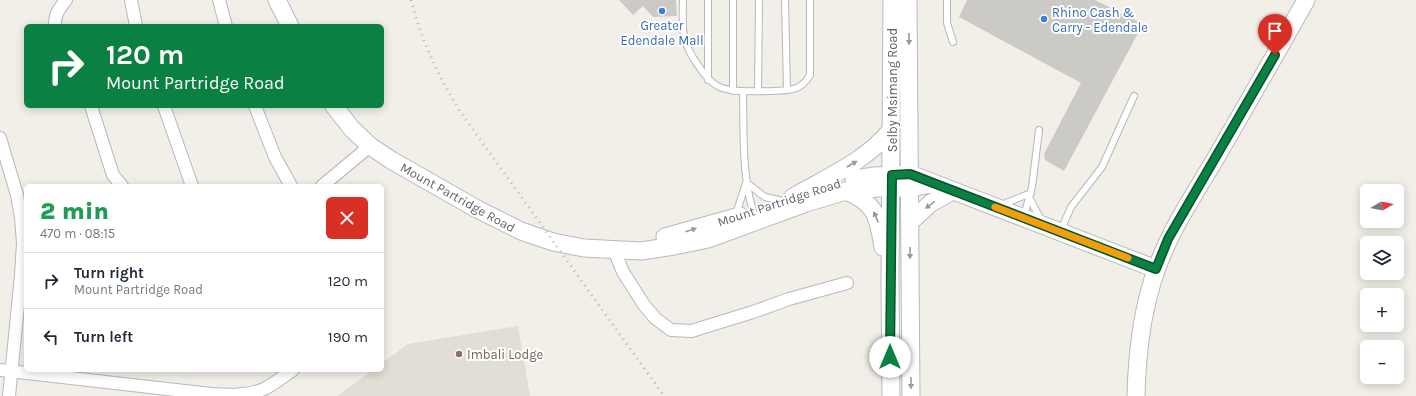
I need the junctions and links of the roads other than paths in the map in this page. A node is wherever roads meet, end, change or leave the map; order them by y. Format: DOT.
graph roads {
  1 [pos="66,0"];
  2 [pos="131,0"];
  3 [pos="219,0"];
  4 [pos="277,0"];
  5 [pos="683,0"];
  6 [pos="708,0"];
  7 [pos="733,0"];
  8 [pos="758,0"];
  9 [pos="785,0"];
  10 [pos="810,0"];
  11 [pos="892,0"];
  12 [pos="908,0"];
  13 [pos="947,0"];
  14 [pos="1306,0"];
  15 [pos="55,24"];
  16 [pos="136,24"];
  17 [pos="225,24"];
  18 [pos="289,24"];
  19 [pos="953,42"];
  20 [pos="708,80"];
  21 [pos="787,90"];
  22 [pos="733,91"];
  23 [pos="743,91"];
  24 [pos="758,91"];
  25 [pos="1134,96"];
  26 [pos="92,108"];
  27 [pos="165,108"];
  28 [pos="255,108"];
  29 [pos="336,108"];
  30 [pos="891,130"];
  31 [pos="1039,130"];
  32 [pos="0,138"];
  33 [pos="370,146"];
  34 [pos="892,181"];
  35 [pos="910,181"];
  36 [pos="747,182"];
  37 [pos="120,184"];
  38 [pos="191,184"];
  39 [pos="290,184"];
  40 [pos="324,184"];
  41 [pos="846,191"];
  42 [pos="952,191"];
  43 [pos="1030,195"];
  44 [pos="788,199"];
  45 [pos="993,206"];
  46 [pos="755,217"];
  47 [pos="735,218"];
  48 [pos="1023,218"];
  49 [pos="910,222"];
  50 [pos="1053,229"];
  51 [pos="620,250"];
  52 [pos="1156,269"];
  53 [pos="24,275"];
  54 [pos="847,283"];
  55 [pos="890,283"];
  56 [pos="6,371"];
  57 [pos="289,372"];
  58 [pos="9,396"];
  59 [pos="891,396"];
  60 [pos="911,396"];
  61 [pos="1136,396"];
  1 -- 15 [label="street"];
  2 -- 16 [label="street"];
  3 -- 17 [label="street"];
  4 -- 18 [label="street"];
  5 -- 20 [label="lane"];
  6 -- 20 [label="lane"];
  7 -- 22 [label="lane"];
  8 -- 24 [label="lane"];
  9 -- 21 [label="lane"];
  10 -- 21 [label="lane"];
  11 -- 30 [label="street, Selby Msimang Road"];
  12 -- 35 [label="street, Selby Msimang Road, one-way"];
  13 -- 19 [label="lane"];
  14 -- 52 [label="street"];
  20 -- 22 [label="lane"];
  21 -- 24 [label="lane"];
  22 -- 23 [label="lane"];
  23 -- 24 [label="lane"];
  23 -- 36 [label="lane"];
  25 -- 50 [label="lane"];
  26 -- 37 [label="street"];
  27 -- 38 [label="street"];
  28 -- 39 [label="street"];
  29 -- 33 [label="street, Mount Partridge Road"];
  30 -- 34 [label="street, Selby Msimang Road"];
  44 -- 30 [label="street, one-way"];
  31 -- 43 [label="lane"];
  32 -- 53 [label="street"];
  33 -- 40 [label="street"];
  33 -- 51 [label="street, Mount Partridge Road"];
  34 -- 35 [label="street, Mount Partridge Road"];
  34 -- 41 [label="street, Mount Partridge Road"];
  34 -- 44 [label="street, Mount Partridge Road"];
  34 -- 55 [label="street, Selby Msimang Road"];
  35 -- 42 [label="street, Mount Partridge Road"];
  35 -- 49 [label="street, Selby Msimang Road"];
  36 -- 44 [label="lane"];
  36 -- 46 [label="lane"];
  36 -- 47 [label="lane"];
  41 -- 46 [label="street, Mount Partridge Road"];
  55 -- 41 [label="street, one-way"];
  42 -- 45 [label="street, Mount Partridge Road"];
  42 -- 49 [label="street, one-way"];
  43 -- 45 [label="lane"];
  43 -- 48 [label="lane"];
  43 -- 50 [label="lane"];
  44 -- 46 [label="street, Mount Partridge Road"];
  45 -- 48 [label="street, Mount Partridge Road"];
  46 -- 47 [label="street, Mount Partridge Road"];
  46 -- 51 [label="street, Mount Partridge Road"];
  51 -- 47 [label="street, Mount Partridge Road, one-way"];
  48 -- 50 [label="street, Mount Partridge Road"];
  49 -- 60 [label="street, Selby Msimang Road, one-way"];
  50 -- 52 [label="street, Mount Partridge Road"];
  51 -- 54 [label="street"];
  52 -- 61 [label="street"];
  53 -- 56 [label="street"];
  55 -- 59 [label="street, Selby Msimang Road"];
  56 -- 57 [label="street"];
  56 -- 58 [label="street"];
}
